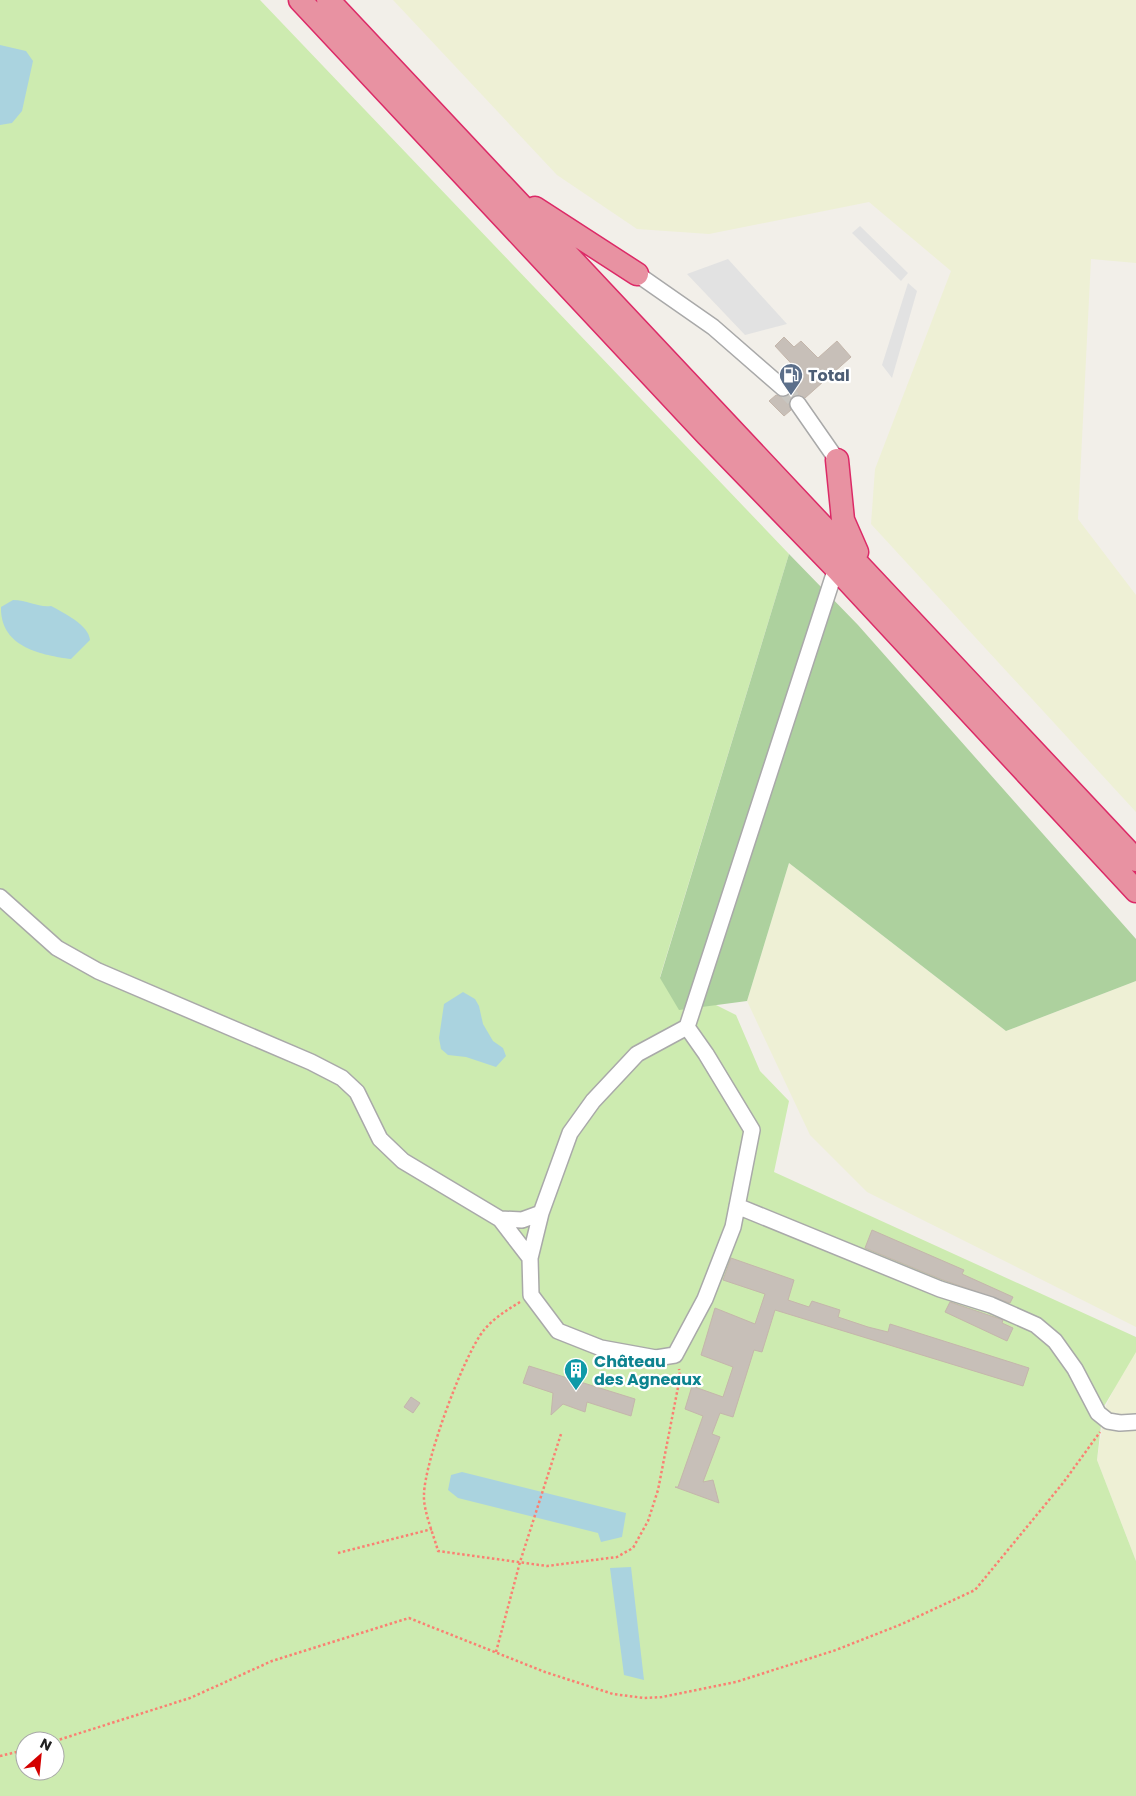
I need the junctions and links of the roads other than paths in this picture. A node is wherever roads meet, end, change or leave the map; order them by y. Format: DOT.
graph roads {
  1 [pos="300,0"];
  2 [pos="328,0"];
  3 [pos="505,189"];
  4 [pos="637,274"];
  5 [pos="783,388"];
  6 [pos="798,404"];
  7 [pos="837,460"];
  8 [pos="836,568"];
  9 [pos="866,571"];
  10 [pos="1136,860"];
  11 [pos="1136,891"];
  12 [pos="0,897"];
  13 [pos="687,1027"];
  14 [pos="737,1206"];
  15 [pos="541,1213"];
  16 [pos="500,1219"];
  17 [pos="530,1258"];
  18 [pos="1136,1422"];
  1 -- 8 [label="highway"];
  2 -- 3 [label="highway"];
  3 -- 4 [label="highway"];
  3 -- 9 [label="highway"];
  4 -- 5 [label="street"];
  6 -- 7 [label="street"];
  7 -- 9 [label="highway"];
  8 -- 11 [label="highway"];
  8 -- 13 [label="street"];
  9 -- 10 [label="highway"];
  12 -- 16 [label="street"];
  13 -- 14 [label="street"];
  13 -- 15 [label="street"];
  14 -- 17 [label="street"];
  14 -- 18 [label="street"];
  15 -- 16 [label="street"];
  15 -- 17 [label="street"];
  16 -- 17 [label="street"];
}
